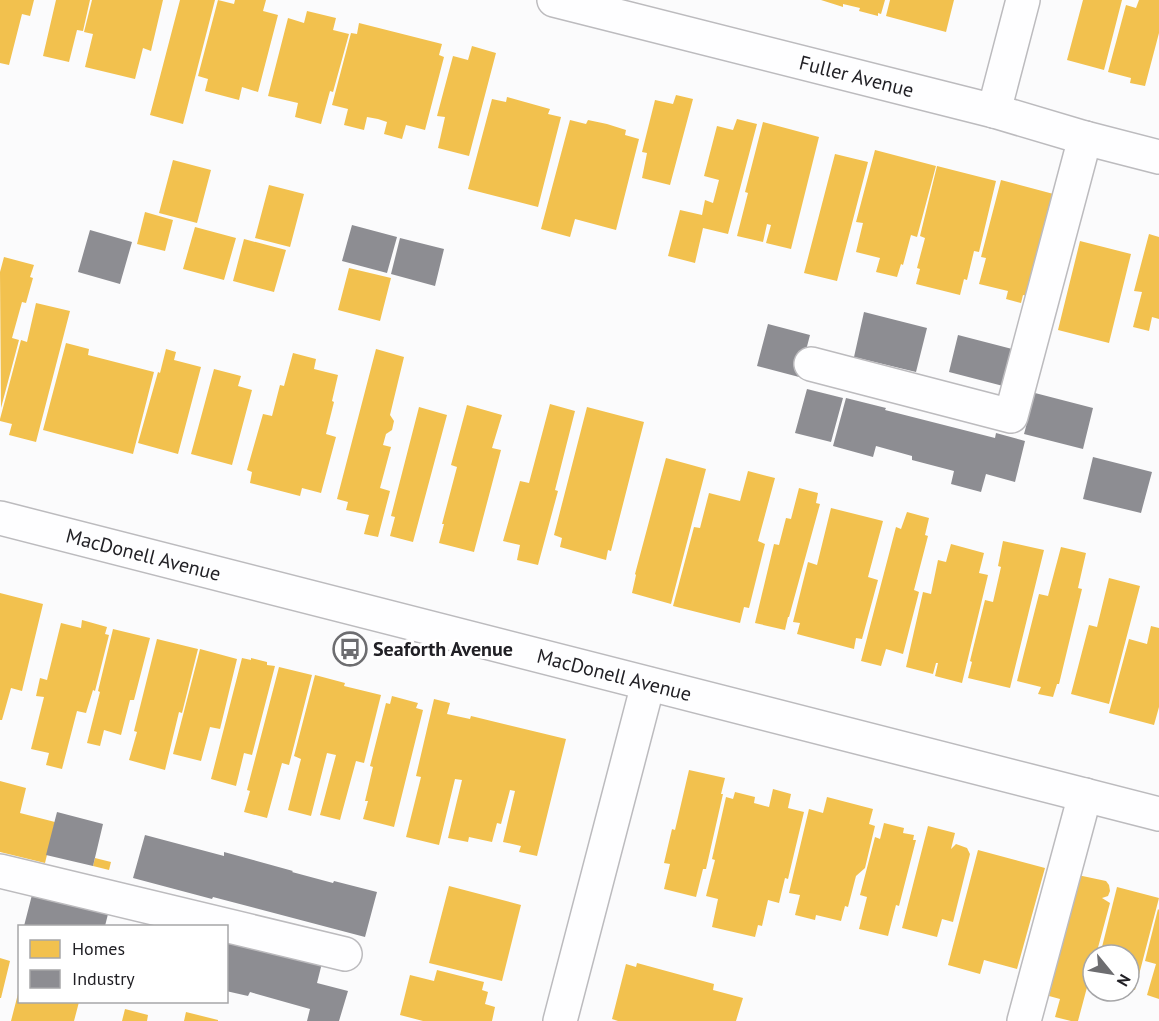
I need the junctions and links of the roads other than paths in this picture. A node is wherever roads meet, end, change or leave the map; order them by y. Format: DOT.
graph roads {
  1 [pos="554,0"];
  2 [pos="1023,0"];
  3 [pos="994,111"];
  4 [pos="1085,138"];
  5 [pos="1159,157"];
  6 [pos="811,364"];
  7 [pos="0,518"];
  8 [pos="648,684"];
  9 [pos="1084,795"];
  10 [pos="1159,814"];
  11 [pos="0,871"];
  12 [pos="224,925"];
  13 [pos="228,926"];
  14 [pos="345,954"];
  15 [pos="560,1021"];
  16 [pos="1024,1021"];
  1 -- 3 [label="street, Fuller Avenue"];
  2 -- 3 [label="street"];
  3 -- 4 [label="street, Fuller Avenue"];
  4 -- 5 [label="street, Fuller Avenue"];
  4 -- 6 [label="street"];
  7 -- 8 [label="street, MacDonell Avenue"];
  8 -- 9 [label="street, MacDonell Avenue"];
  8 -- 15 [label="street"];
  9 -- 10 [label="street, MacDonell Avenue"];
  9 -- 16 [label="street"];
  11 -- 12 [label="street"];
  13 -- 14 [label="street"];
}
